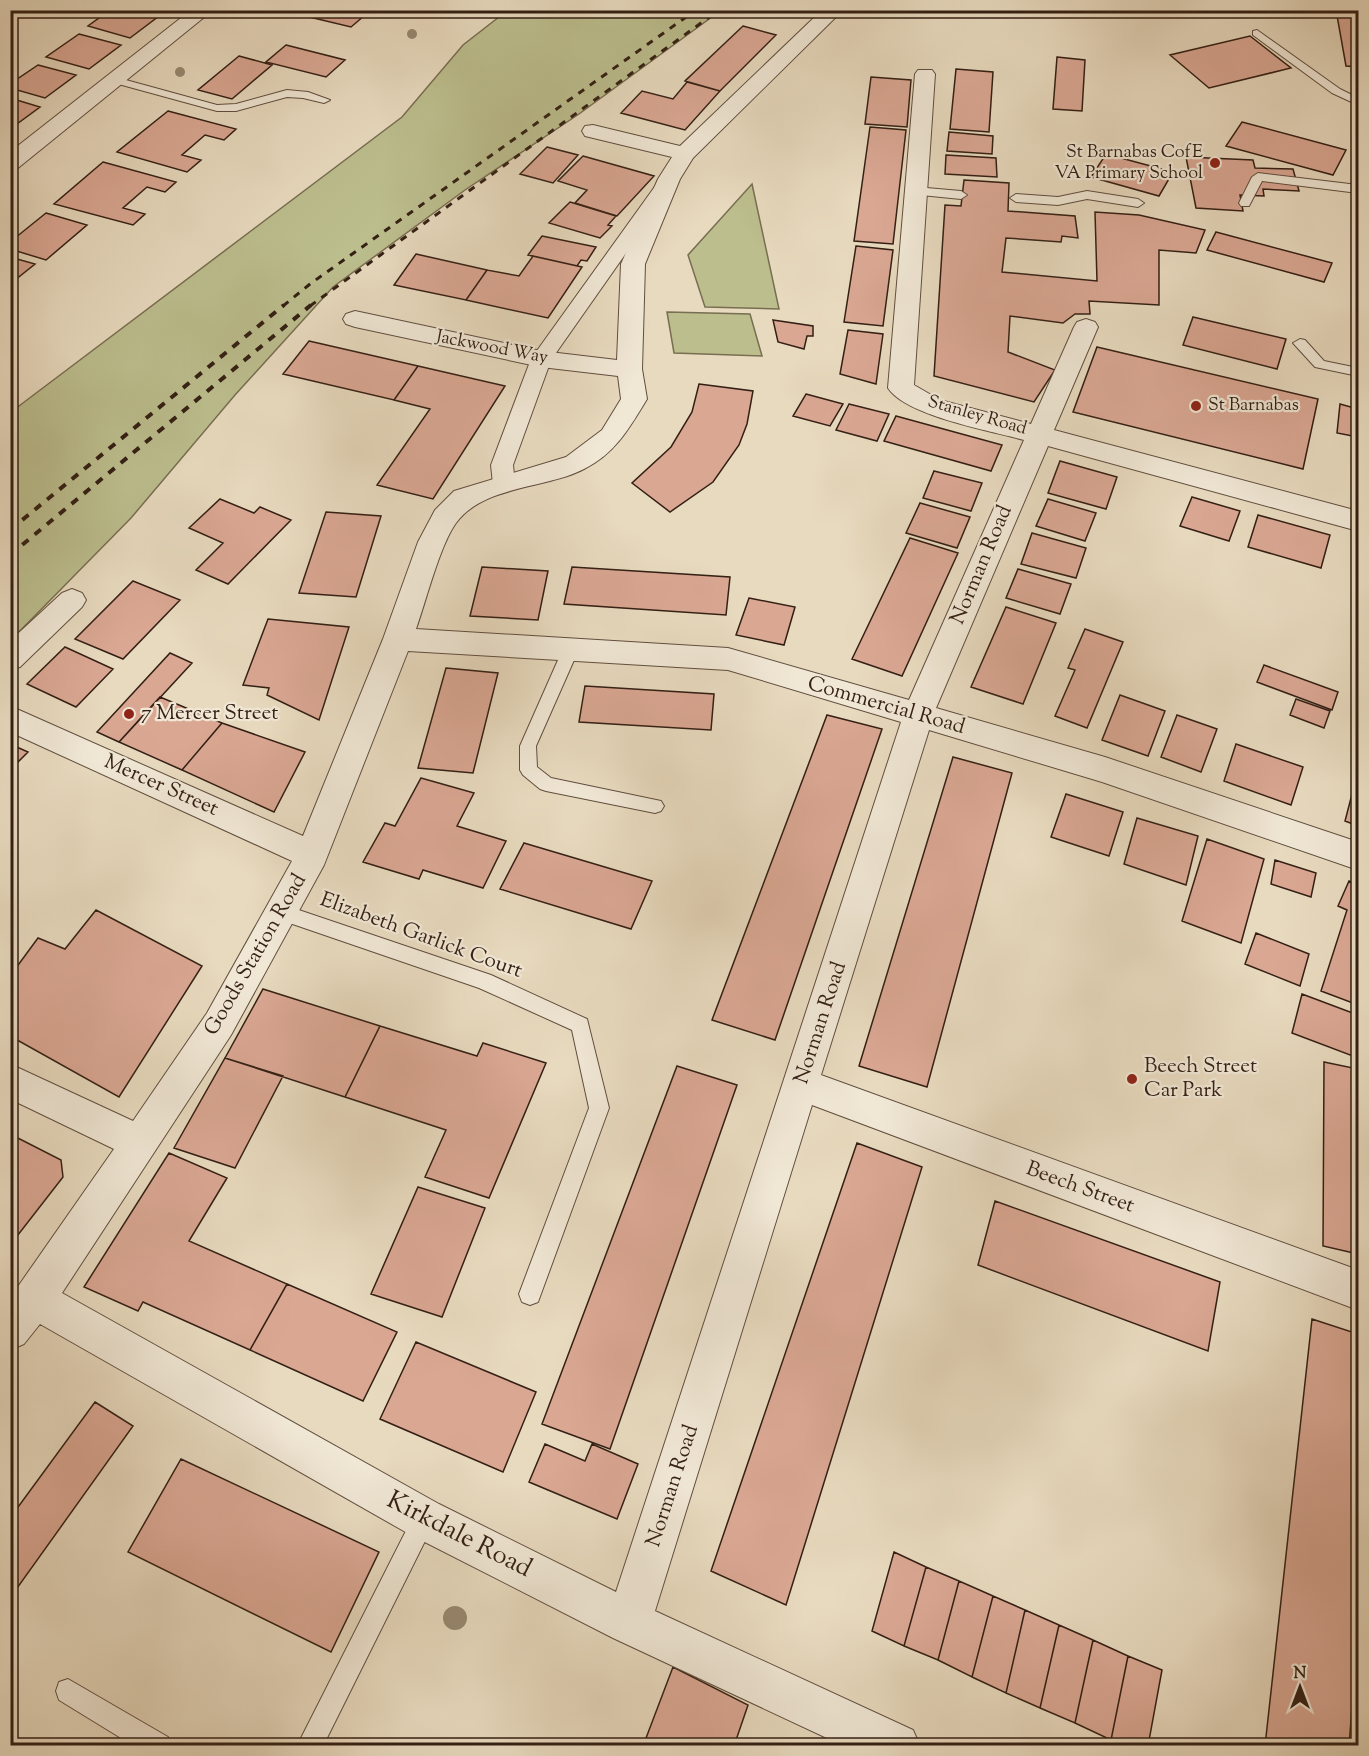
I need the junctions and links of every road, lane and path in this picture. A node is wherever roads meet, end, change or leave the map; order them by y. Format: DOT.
graph roads {
  1 [pos="204,10"];
  2 [pos="834,10"];
  3 [pos="1257,33"];
  4 [pos="925,74"];
  5 [pos="116,80"];
  6 [pos="324,100"];
  7 [pos="1359,102"];
  8 [pos="593,131"];
  9 [pos="685,154"];
  10 [pos="10,164"];
  11 [pos="669,179"];
  12 [pos="1359,189"];
  13 [pos="915,191"];
  14 [pos="961,195"];
  15 [pos="1016,198"];
  16 [pos="1138,203"];
  17 [pos="1245,203"];
  18 [pos="355,320"];
  19 [pos="1086,327"];
  20 [pos="1300,343"];
  21 [pos="541,359"];
  22 [pos="629,369"];
  23 [pos="1359,372"];
  24 [pos="1039,434"];
  25 [pos="504,483"];
  26 [pos="1359,521"];
  27 [pos="72,600"];
  28 [pos="398,639"];
  29 [pos="570,651"];
  30 [pos="10,659"];
  31 [pos="918,715"];
  32 [pos="10,718"];
  33 [pos="654,806"];
  34 [pos="312,855"];
  35 [pos="1359,856"];
  36 [pos="280,912"];
  37 [pos="10,1081"];
  38 [pos="801,1084"];
  39 [pos="139,1142"];
  40 [pos="1359,1290"];
  41 [pos="530,1294"];
  42 [pos="23,1315"];
  43 [pos="424,1520"];
  44 [pos="629,1622"];
  45 [pos="68,1691"];
  46 [pos="159,1746"];
  47 [pos="309,1746"];
  48 [pos="897,1746"];
  1 -- 5 [label="street"];
  2 -- 9 [label="street"];
  3 -- 7 [label="lane"];
  4 -- 13 [label="street, Stanley Road"];
  5 -- 6 [label="lane"];
  5 -- 10 [label="street"];
  8 -- 9 [label="street"];
  9 -- 11 [label="street"];
  11 -- 21 [label="street"];
  11 -- 22 [label="street"];
  12 -- 17 [label="lane"];
  13 -- 14 [label="lane"];
  13 -- 24 [label="street, Stanley Road"];
  15 -- 16 [label="lane"];
  18 -- 21 [label="street, Jackwood Way"];
  19 -- 24 [label="street, Norman Road"];
  20 -- 23 [label="lane"];
  21 -- 22 [label="street, Jackwood Way"];
  21 -- 25 [label="street"];
  22 -- 25 [label="street"];
  24 -- 26 [label="street, Stanley Road"];
  24 -- 31 [label="street, Norman Road"];
  25 -- 28 [label="street, Goods Station Road"];
  27 -- 30 [label="street"];
  28 -- 29 [label="street, Commercial Road"];
  28 -- 34 [label="street, Goods Station Road"];
  29 -- 31 [label="street, Commercial Road"];
  29 -- 33 [label="lane"];
  31 -- 35 [label="street, Commercial Road"];
  31 -- 38 [label="street, Norman Road"];
  32 -- 34 [label="street, Mercer Street"];
  34 -- 36 [label="street, Goods Station Road"];
  36 -- 39 [label="street, Goods Station Road"];
  36 -- 41 [label="lane, Elizabeth Garlick Court"];
  37 -- 39 [label="street"];
  38 -- 40 [label="street, Beech Street"];
  38 -- 44 [label="street, Norman Road"];
  39 -- 42 [label="street, Goods Station Road"];
  42 -- 43 [label="street, Kirkdale Road"];
  43 -- 44 [label="street, Kirkdale Road"];
  43 -- 47 [label="lane"];
  44 -- 48 [label="street, Kirkdale Road"];
  45 -- 46 [label="lane"];
}
